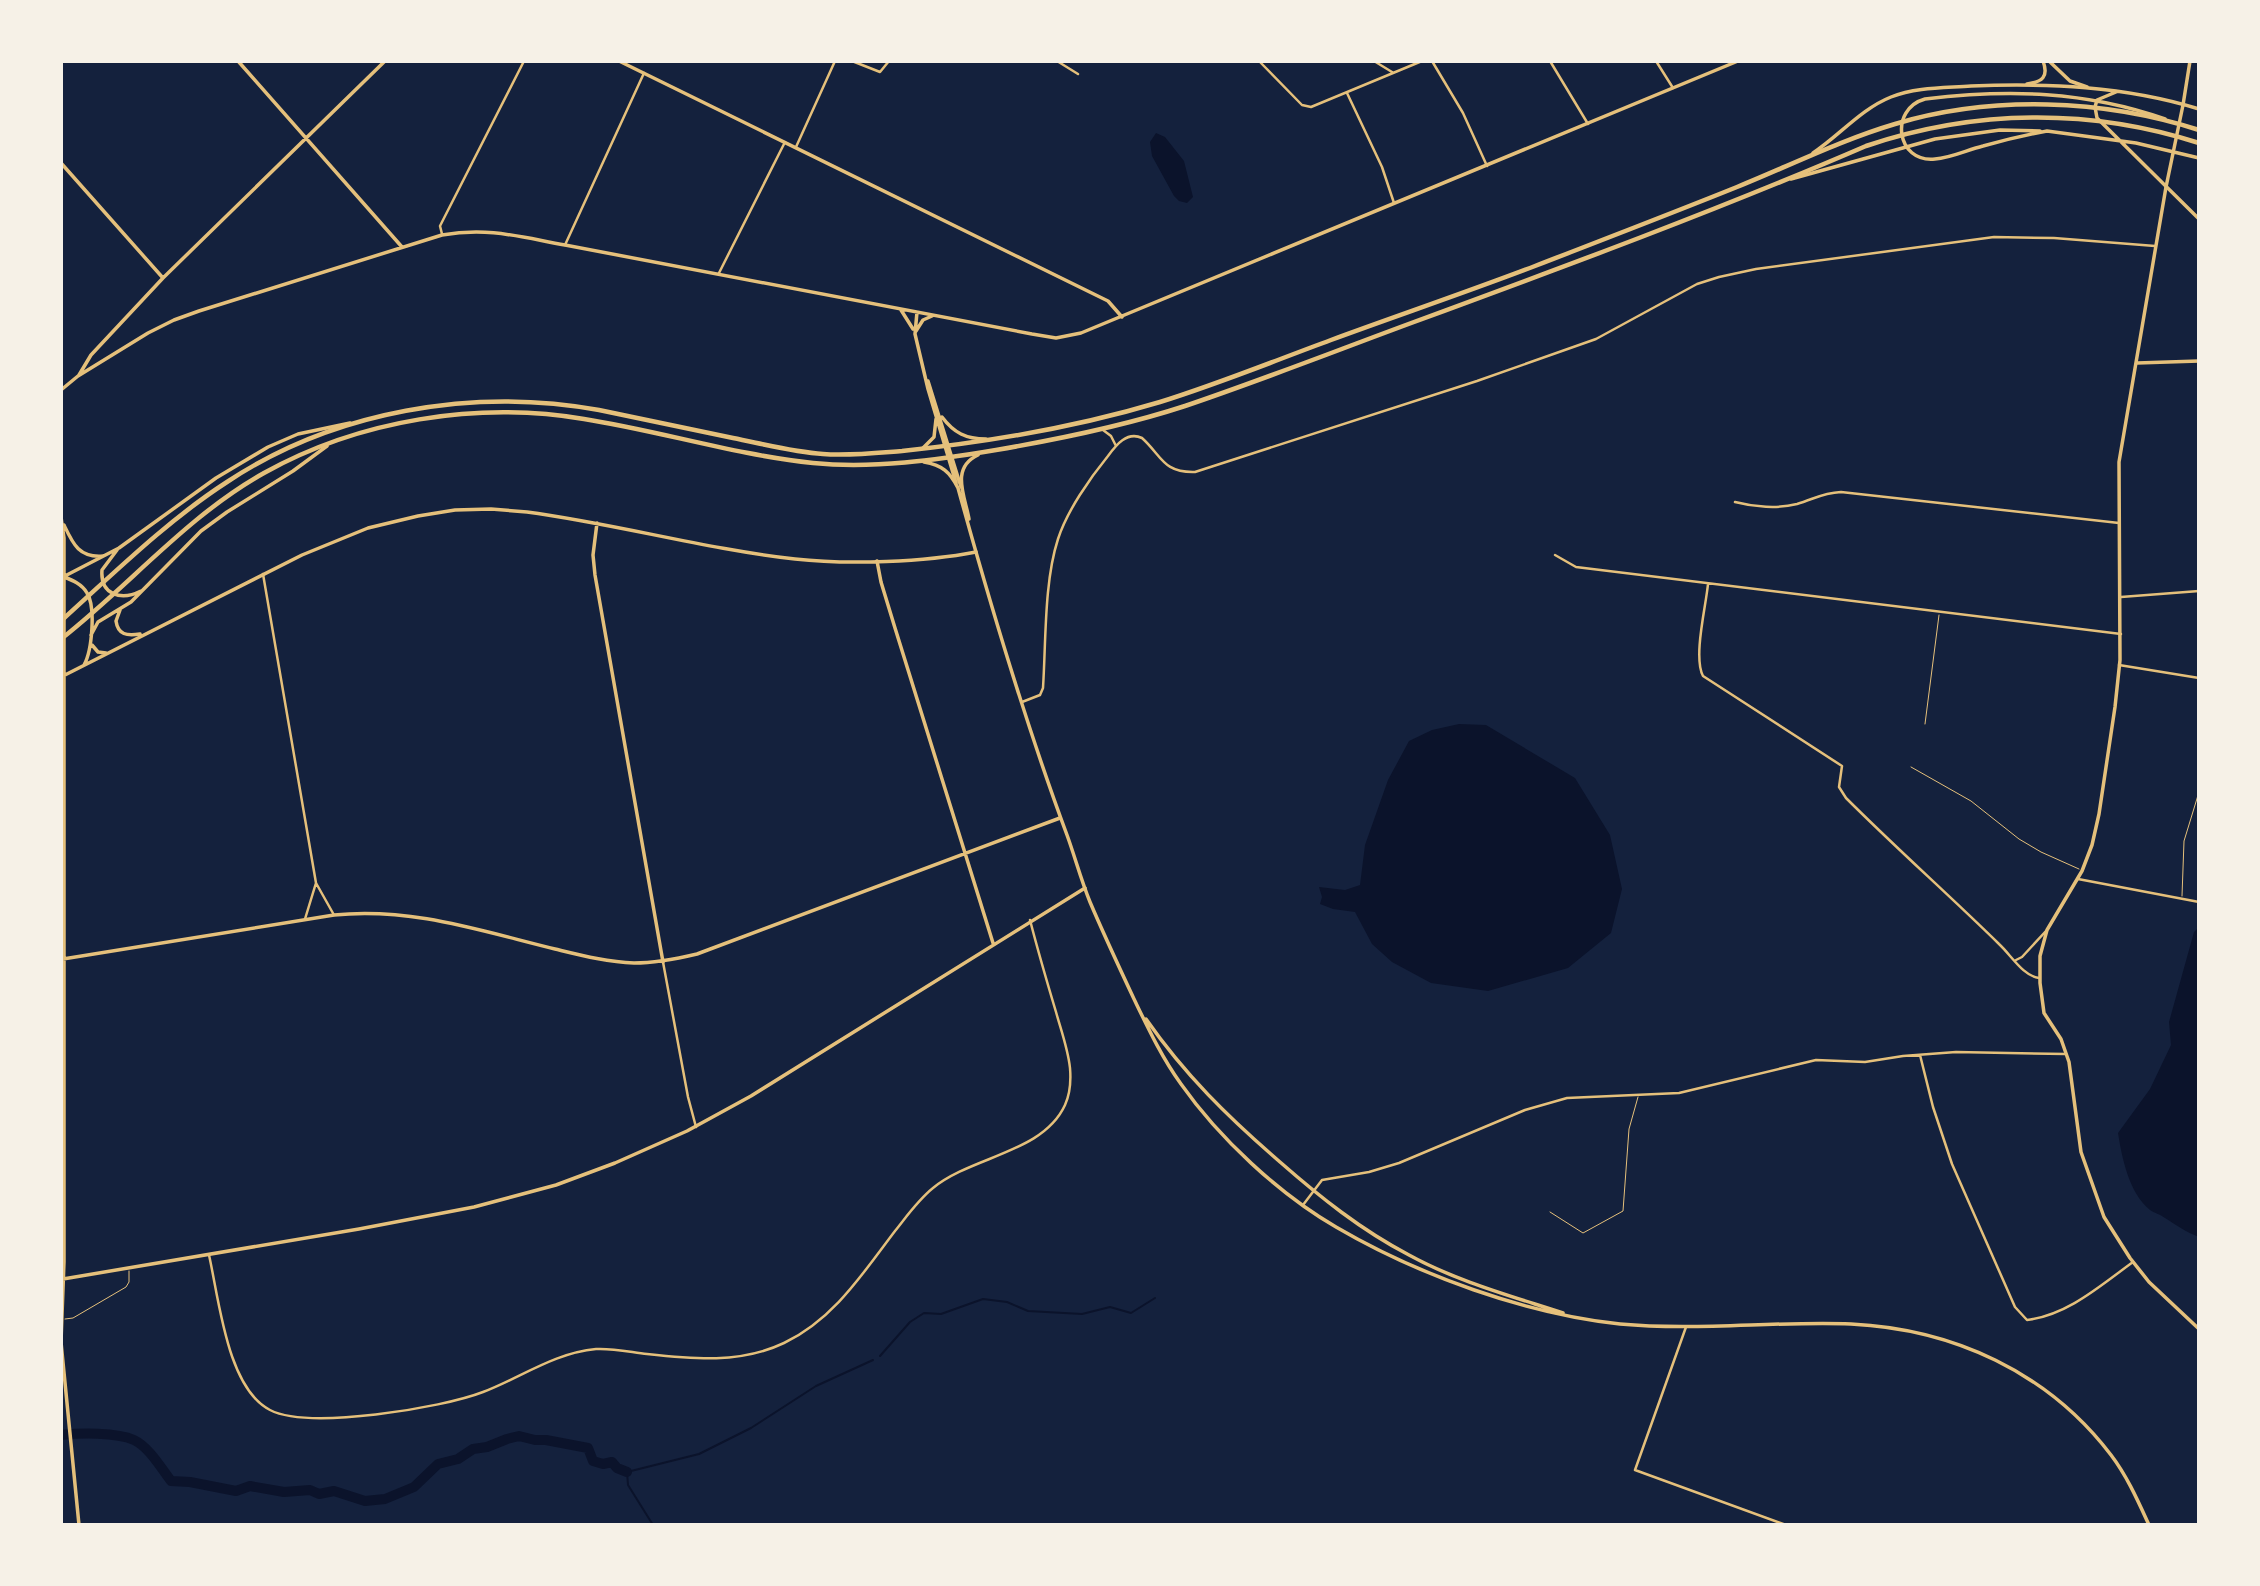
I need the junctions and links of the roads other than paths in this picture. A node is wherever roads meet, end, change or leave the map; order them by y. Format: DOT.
graph roads {
  1 [pos="237,61"];
  2 [pos="385,61"];
  3 [pos="524,61"];
  4 [pos="619,61"];
  5 [pos="835,61"];
  6 [pos="852,61"];
  7 [pos="889,61"];
  8 [pos="1057,61"];
  9 [pos="1259,61"];
  10 [pos="1374,61"];
  11 [pos="1422,61"];
  12 [pos="1432,61"];
  13 [pos="1550,61"];
  14 [pos="1656,61"];
  15 [pos="1738,61"];
  16 [pos="2043,61"];
  17 [pos="2049,61"];
  18 [pos="2190,61"];
  19 [pos="644,73"];
  20 [pos="1393,73"];
  21 [pos="1078,74"];
  22 [pos="2024,84"];
  23 [pos="2089,88"];
  24 [pos="1673,89"];
  25 [pos="2118,92"];
  26 [pos="1348,93"];
  27 [pos="2183,105"];
  28 [pos="2199,109"];
  29 [pos="1588,124"];
  30 [pos="2181,124"];
  31 [pos="2199,130"];
  32 [pos="2047,131"];
  33 [pos="306,139"];
  34 [pos="2118,141"];
  35 [pos="785,142"];
  36 [pos="2199,143"];
  37 [pos="796,147"];
  38 [pos="2173,151"];
  39 [pos="2199,158"];
  40 [pos="61,163"];
  41 [pos="1797,163"];
  42 [pos="1487,166"];
  43 [pos="1772,185"];
  44 [pos="2166,187"];
  45 [pos="1394,204"];
  46 [pos="2199,219"];
  47 [pos="442,235"];
  48 [pos="565,245"];
  49 [pos="2155,246"];
  50 [pos="402,247"];
  51 [pos="719,274"];
  52 [pos="163,278"];
  53 [pos="901,310"];
  54 [pos="917,312"];
  55 [pos="934,316"];
  56 [pos="1122,317"];
  57 [pos="915,334"];
  58 [pos="102,344"];
  59 [pos="112,355"];
  60 [pos="2199,361"];
  61 [pos="2137,363"];
  62 [pos="78,376"];
  63 [pos="61,390"];
  64 [pos="935,406"];
  65 [pos="363,421"];
  66 [pos="1121,423"];
  67 [pos="1096,429"];
  68 [pos="1111,436"];
  69 [pos="991,439"];
  70 [pos="336,441"];
  71 [pos="947,445"];
  72 [pos="1116,446"];
  73 [pos="922,449"];
  74 [pos="993,451"];
  75 [pos="951,456"];
  76 [pos="911,461"];
  77 [pos="959,488"];
  78 [pos="1735,502"];
  79 [pos="62,519"];
  80 [pos="597,523"];
  81 [pos="2119,523"];
  82 [pos="119,548"];
  83 [pos="976,552"];
  84 [pos="1555,555"];
  85 [pos="105,556"];
  86 [pos="877,561"];
  87 [pos="263,575"];
  88 [pos="62,577"];
  89 [pos="1709,584"];
  90 [pos="146,589"];
  91 [pos="2199,591"];
  92 [pos="2121,597"];
  93 [pos="122,608"];
  94 [pos="1939,612"];
  95 [pos="61,621"];
  96 [pos="146,633"];
  97 [pos="2121,634"];
  98 [pos="91,635"];
  99 [pos="61,639"];
  100 [pos="91,643"];
  101 [pos="114,650"];
  102 [pos="2119,665"];
  103 [pos="83,666"];
  104 [pos="62,676"];
  105 [pos="2199,678"];
  106 [pos="1022,702"];
  107 [pos="1926,724"];
  108 [pos="1911,767"];
  109 [pos="2199,792"];
  110 [pos="1060,818"];
  111 [pos="964,854"];
  112 [pos="2082,870"];
  113 [pos="2078,878"];
  114 [pos="316,883"];
  115 [pos="1085,888"];
  116 [pos="2182,898"];
  117 [pos="2199,902"];
  118 [pos="334,915"];
  119 [pos="305,919"];
  120 [pos="1030,920"];
  121 [pos="2047,930"];
  122 [pos="993,943"];
  123 [pos="2028,950"];
  124 [pos="2040,956"];
  125 [pos="64,959"];
  126 [pos="2016,960"];
  127 [pos="663,962"];
  128 [pos="2039,978"];
  129 [pos="1139,1009"];
  130 [pos="1920,1054"];
  131 [pos="2067,1054"];
  132 [pos="1639,1095"];
  133 [pos="696,1127"];
  134 [pos="1314,1193"];
  135 [pos="1303,1205"];
  136 [pos="1550,1212"];
  137 [pos="209,1255"];
  138 [pos="2133,1262"];
  139 [pos="128,1269"];
  140 [pos="63,1279"];
  141 [pos="63,1319"];
  142 [pos="1582,1319"];
  143 [pos="1686,1325"];
  144 [pos="2199,1329"];
  145 [pos="79,1525"];
  146 [pos="1786,1525"];
  147 [pos="2149,1525"];
  1 -- 33 [label="street"];
  2 -- 33 [label="street"];
  3 -- 47 [label="street"];
  4 -- 19 [label="street"];
  5 -- 37 [label="street"];
  6 -- 7 [label="street"];
  8 -- 21 [label="street"];
  9 -- 26 [label="street"];
  10 -- 20 [label="street"];
  11 -- 20 [label="street"];
  12 -- 42 [label="street"];
  13 -- 29 [label="street"];
  14 -- 24 [label="street"];
  15 -- 24 [label="street"];
  16 -- 22 [label="street"];
  17 -- 23 [label="street"];
  18 -- 27 [label="street"];
  19 -- 35 [label="street"];
  19 -- 48 [label="street"];
  20 -- 26 [label="street"];
  22 -- 23 [label="street"];
  22 -- 41 [label="street"];
  23 -- 25 [label="street"];
  24 -- 29 [label="street"];
  25 -- 27 [label="street"];
  25 -- 34 [label="street"];
  26 -- 45 [label="street"];
  27 -- 28 [label="street"];
  27 -- 38 [label="street"];
  29 -- 42 [label="street"];
  30 -- 31 [label="highway"];
  30 -- 32 [label="street"];
  30 -- 41 [label="highway"];
  32 -- 34 [label="street"];
  32 -- 43 [label="street"];
  33 -- 50 [label="street"];
  33 -- 52 [label="street"];
  34 -- 38 [label="street"];
  34 -- 44 [label="street"];
  35 -- 37 [label="street"];
  35 -- 51 [label="street"];
  36 -- 43 [label="highway"];
  37 -- 56 [label="street"];
  38 -- 39 [label="street"];
  38 -- 44 [label="street"];
  40 -- 52 [label="street"];
  41 -- 69 [label="highway"];
  42 -- 45 [label="street"];
  43 -- 66 [label="highway"];
  44 -- 46 [label="street"];
  44 -- 49 [label="street"];
  45 -- 56 [label="street"];
  47 -- 48 [label="street"];
  47 -- 50 [label="street"];
  48 -- 51 [label="street"];
  49 -- 61 [label="street"];
  49 -- 72 [label="street"];
  50 -- 59 [label="street"];
  51 -- 53 [label="street"];
  52 -- 58 [label="street"];
  53 -- 54 [label="street"];
  53 -- 57 [label="street"];
  54 -- 55 [label="street"];
  54 -- 57 [label="street"];
  55 -- 56 [label="street"];
  55 -- 57 [label="street"];
  57 -- 64 [label="street"];
  58 -- 59 [label="street"];
  58 -- 62 [label="street"];
  59 -- 62 [label="street"];
  60 -- 61 [label="street"];
  61 -- 81 [label="street"];
  62 -- 63 [label="street"];
  64 -- 69 [label="street"];
  64 -- 71 [label="street"];
  64 -- 73 [label="street"];
  65 -- 73 [label="highway"];
  65 -- 82 [label="street"];
  65 -- 95 [label="highway"];
  66 -- 67 [label="highway"];
  66 -- 68 [label="street"];
  67 -- 68 [label="street"];
  67 -- 74 [label="highway"];
  68 -- 72 [label="street"];
  69 -- 71 [label="highway"];
  70 -- 76 [label="highway"];
  70 -- 90 [label="street"];
  70 -- 99 [label="highway"];
  71 -- 73 [label="highway"];
  71 -- 75 [label="street"];
  72 -- 106 [label="street"];
  74 -- 75 [label="highway"];
  74 -- 77 [label="street"];
  75 -- 76 [label="highway"];
  75 -- 77 [label="street"];
  76 -- 77 [label="street"];
  77 -- 83 [label="street"];
  78 -- 81 [label="street"];
  79 -- 85 [label="street"];
  79 -- 88 [label="street"];
  80 -- 86 [label="street"];
  80 -- 87 [label="street"];
  80 -- 127 [label="street"];
  81 -- 92 [label="street"];
  82 -- 85 [label="street"];
  82 -- 90 [label="street"];
  83 -- 86 [label="street"];
  83 -- 106 [label="street"];
  84 -- 89 [label="street"];
  85 -- 88 [label="street"];
  86 -- 111 [label="street"];
  87 -- 96 [label="street"];
  87 -- 114 [label="street"];
  88 -- 98 [label="street"];
  88 -- 104 [label="street"];
  89 -- 94 [label="street"];
  89 -- 126 [label="street"];
  90 -- 93 [label="street"];
  91 -- 92 [label="street"];
  92 -- 97 [label="street"];
  93 -- 96 [label="street"];
  93 -- 98 [label="street"];
  94 -- 97 [label="street"];
  94 -- 107 [label="lane"];
  96 -- 101 [label="street"];
  97 -- 102 [label="street"];
  98 -- 100 [label="street"];
  100 -- 101 [label="street"];
  100 -- 103 [label="street"];
  101 -- 103 [label="street"];
  102 -- 105 [label="street"];
  102 -- 112 [label="street"];
  103 -- 104 [label="street"];
  104 -- 125 [label="street"];
  106 -- 110 [label="street"];
  108 -- 112 [label="lane"];
  109 -- 116 [label="lane"];
  110 -- 111 [label="street"];
  110 -- 115 [label="street"];
  111 -- 122 [label="street"];
  111 -- 127 [label="street"];
  112 -- 113 [label="street"];
  113 -- 116 [label="street"];
  113 -- 121 [label="street"];
  114 -- 118 [label="street"];
  114 -- 119 [label="street"];
  115 -- 120 [label="street"];
  115 -- 129 [label="street"];
  116 -- 117 [label="street"];
  118 -- 119 [label="street"];
  118 -- 127 [label="street"];
  119 -- 125 [label="street"];
  120 -- 122 [label="street"];
  120 -- 137 [label="street"];
  121 -- 123 [label="street"];
  121 -- 124 [label="street"];
  122 -- 133 [label="street"];
  123 -- 124 [label="street"];
  123 -- 126 [label="street"];
  124 -- 128 [label="street"];
  125 -- 140 [label="street"];
  126 -- 128 [label="street"];
  127 -- 133 [label="street"];
  128 -- 131 [label="street"];
  129 -- 134 [label="street"];
  129 -- 135 [label="street"];
  130 -- 131 [label="street"];
  130 -- 132 [label="street"];
  130 -- 138 [label="street"];
  131 -- 138 [label="street"];
  132 -- 134 [label="street"];
  132 -- 136 [label="lane"];
  133 -- 137 [label="street"];
  134 -- 135 [label="street"];
  134 -- 142 [label="street"];
  135 -- 142 [label="street"];
  137 -- 139 [label="street"];
  138 -- 144 [label="street"];
  139 -- 140 [label="street"];
  139 -- 141 [label="lane"];
  140 -- 141 [label="street"];
  141 -- 145 [label="street"];
  142 -- 143 [label="street"];
  143 -- 146 [label="street"];
  143 -- 147 [label="street"];
}
